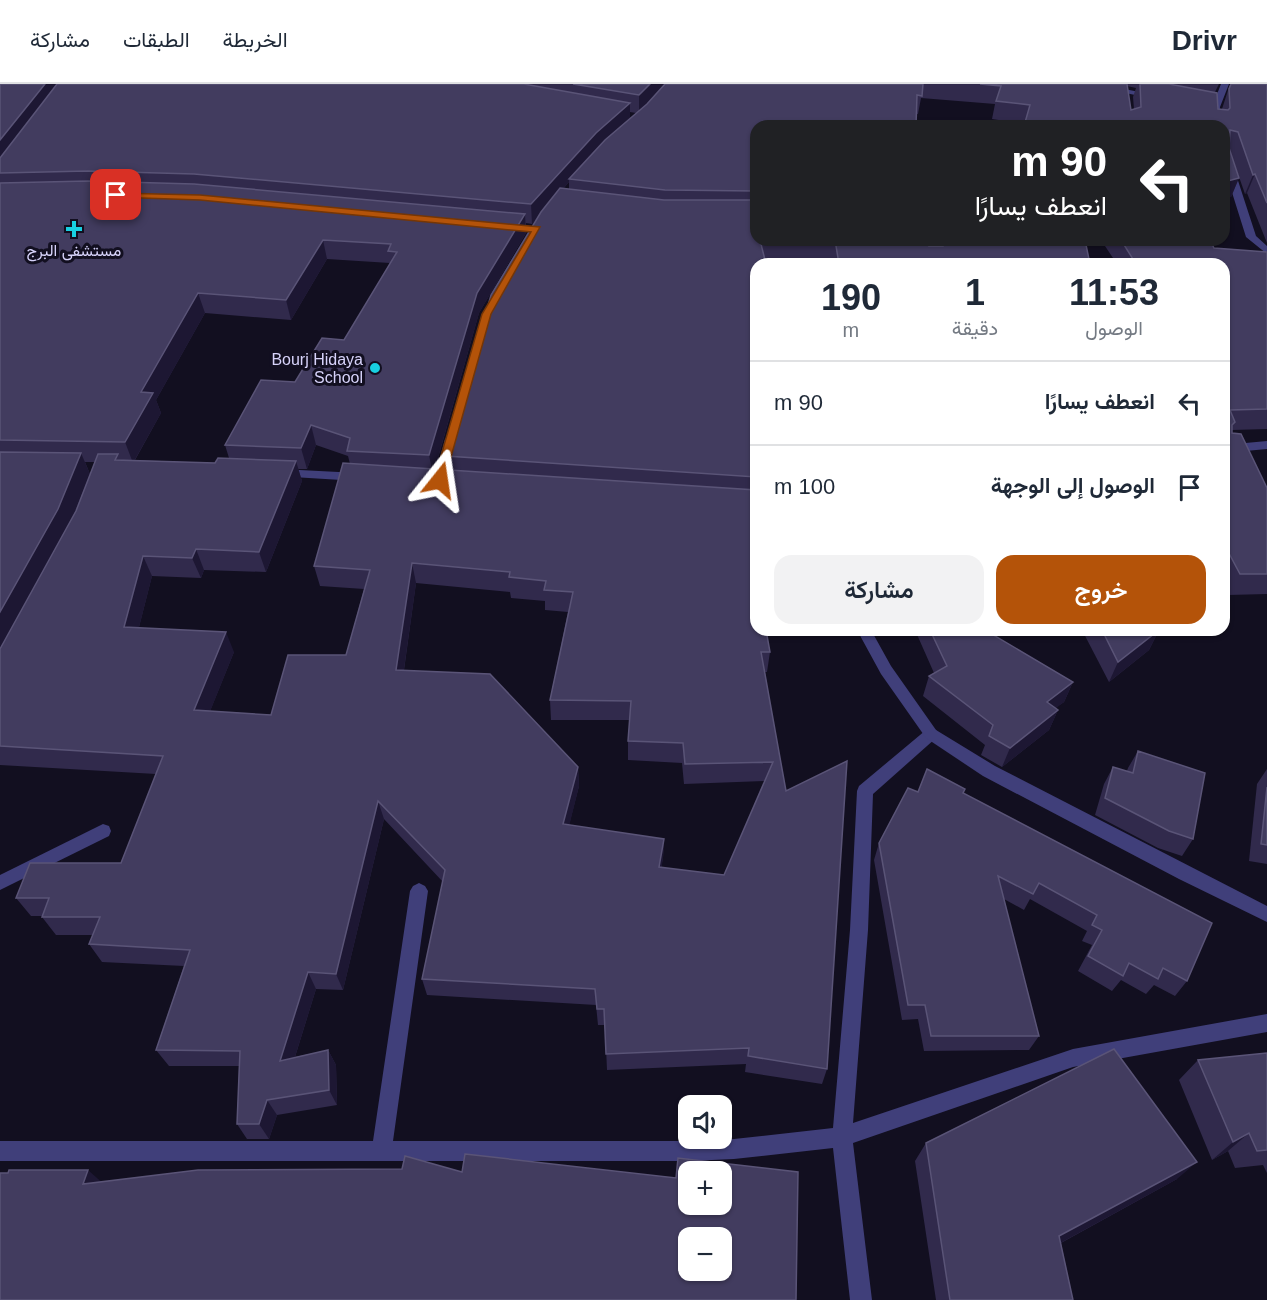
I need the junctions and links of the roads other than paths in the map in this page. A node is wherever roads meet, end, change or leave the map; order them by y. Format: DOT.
graph roads {
  1 [pos="1087,84"];
  2 [pos="1225,84"];
  3 [pos="1160,97"];
  4 [pos="1205,105"];
  5 [pos="1216,107"];
  6 [pos="1217,120"];
  7 [pos="1230,172"];
  8 [pos="1267,251"];
  9 [pos="456,424"];
  10 [pos="1267,445"];
  11 [pos="1230,448"];
  12 [pos="265,473"];
  13 [pos="370,477"];
  14 [pos="440,480"];
  15 [pos="867,636"];
  16 [pos="931,734"];
  17 [pos="104,831"];
  18 [pos="0,884"];
  19 [pos="419,891"];
  20 [pos="1267,914"];
  21 [pos="1267,1023"];
  22 [pos="842,1137"];
  23 [pos="382,1150"];
  24 [pos="0,1151"];
  25 [pos="861,1300"];
  1 -- 3 [label="street"];
  2 -- 5 [label="street"];
  4 -- 5 [label="street"];
  5 -- 6 [label="street"];
  7 -- 8 [label="street"];
  9 -- 14 [label="street"];
  10 -- 11 [label="street"];
  12 -- 13 [label="street"];
  15 -- 16 [label="street"];
  16 -- 20 [label="street"];
  16 -- 22 [label="street"];
  17 -- 18 [label="street"];
  19 -- 23 [label="street"];
  21 -- 22 [label="street"];
  22 -- 23 [label="street"];
  22 -- 25 [label="street"];
  23 -- 24 [label="street"];
}
